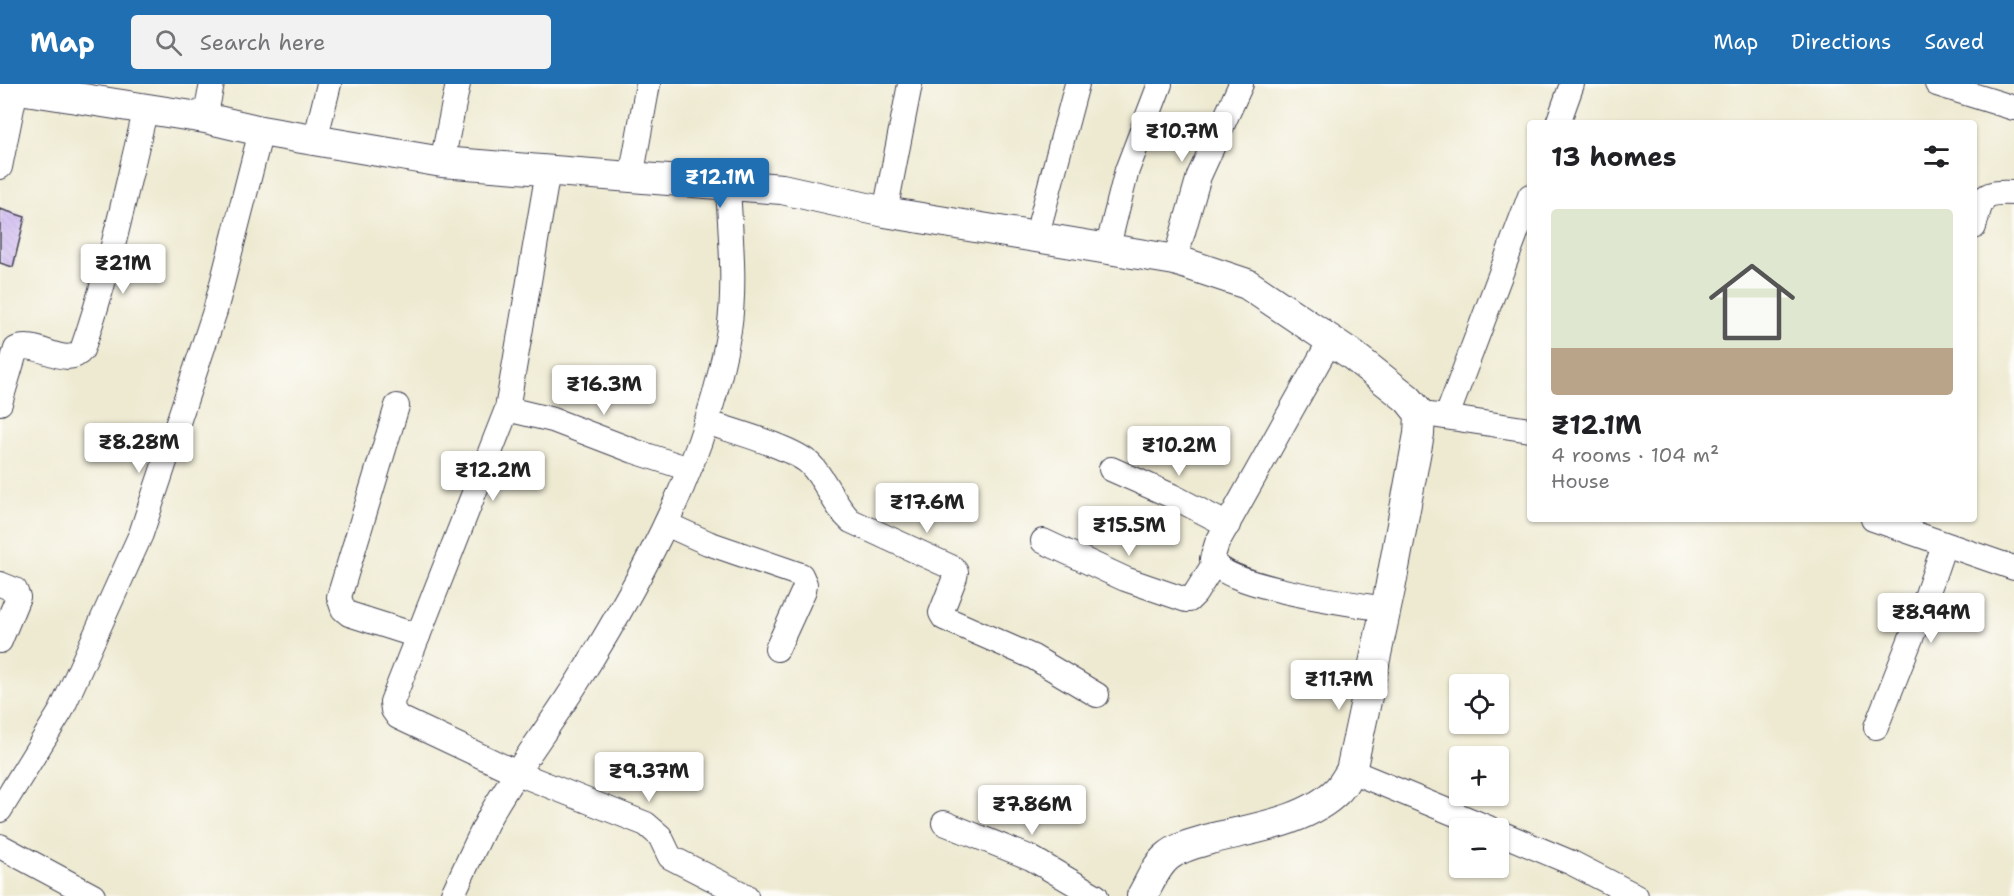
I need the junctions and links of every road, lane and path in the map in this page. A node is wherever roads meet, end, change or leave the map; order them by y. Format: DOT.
graph roads {
  1 [pos="212,84"];
  2 [pos="329,84"];
  3 [pos="458,84"];
  4 [pos="648,84"];
  5 [pos="910,84"];
  6 [pos="1077,84"];
  7 [pos="1160,84"];
  8 [pos="1241,84"];
  9 [pos="1572,84"];
  10 [pos="1937,84"];
  11 [pos="8,87"];
  12 [pos="146,108"];
  13 [pos="2014,108"];
  14 [pos="205,118"];
  15 [pos="1558,120"];
  16 [pos="261,131"];
  17 [pos="315,141"];
  18 [pos="442,162"];
  19 [pos="0,167"];
  20 [pos="548,171"];
  21 [pos="632,178"];
  22 [pos="728,185"];
  23 [pos="2014,193"];
  24 [pos="1527,203"];
  25 [pos="885,212"];
  26 [pos="1977,215"];
  27 [pos="1036,238"];
  28 [pos="1107,250"];
  29 [pos="1175,260"];
  30 [pos="1330,339"];
  31 [pos="8,347"];
  32 [pos="0,403"];
  33 [pos="397,406"];
  34 [pos="507,409"];
  35 [pos="1434,415"];
  36 [pos="706,422"];
  37 [pos="1527,430"];
  38 [pos="689,469"];
  39 [pos="1111,469"];
  40 [pos="1881,522"];
  41 [pos="666,524"];
  42 [pos="1228,525"];
  43 [pos="1043,541"];
  44 [pos="1944,545"];
  45 [pos="1214,564"];
  46 [pos="2014,568"];
  47 [pos="0,585"];
  48 [pos="1385,609"];
  49 [pos="418,636"];
  50 [pos="0,641"];
  51 [pos="777,649"];
  52 [pos="1097,695"];
  53 [pos="1876,727"];
  54 [pos="1351,771"];
  55 [pos="517,773"];
  56 [pos="0,810"];
  57 [pos="1465,818"];
  58 [pos="944,823"];
  59 [pos="1509,837"];
  60 [pos="0,846"];
  61 [pos="93,896"];
  62 [pos="452,896"];
  63 [pos="746,896"];
  64 [pos="1096,896"];
  65 [pos="1142,896"];
  66 [pos="1636,896"];
  1 -- 14 [label="street"];
  2 -- 17 [label="street"];
  3 -- 18 [label="street"];
  4 -- 21 [label="street"];
  5 -- 25 [label="street"];
  6 -- 27 [label="street"];
  7 -- 28 [label="street"];
  8 -- 29 [label="street"];
  9 -- 15 [label="street"];
  10 -- 13 [label="street"];
  11 -- 12 [label="street"];
  11 -- 19 [label="street"];
  12 -- 14 [label="street"];
  12 -- 31 [label="street"];
  14 -- 16 [label="street"];
  16 -- 17 [label="street"];
  16 -- 56 [label="street"];
  17 -- 18 [label="street"];
  18 -- 20 [label="street"];
  20 -- 21 [label="street"];
  20 -- 34 [label="street"];
  21 -- 22 [label="street"];
  22 -- 25 [label="street"];
  22 -- 36 [label="street"];
  23 -- 26 [label="street"];
  24 -- 35 [label="street"];
  25 -- 27 [label="street"];
  27 -- 28 [label="street"];
  28 -- 29 [label="street"];
  29 -- 30 [label="street"];
  30 -- 35 [label="street"];
  30 -- 42 [label="street"];
  31 -- 32 [label="street"];
  33 -- 49 [label="street"];
  34 -- 38 [label="street"];
  34 -- 49 [label="street"];
  35 -- 37 [label="street"];
  35 -- 48 [label="street"];
  36 -- 38 [label="street"];
  36 -- 52 [label="street"];
  38 -- 41 [label="street"];
  39 -- 42 [label="street"];
  40 -- 44 [label="street"];
  41 -- 51 [label="street"];
  41 -- 55 [label="street"];
  42 -- 45 [label="street"];
  43 -- 45 [label="street"];
  44 -- 46 [label="street"];
  44 -- 53 [label="street"];
  45 -- 48 [label="street"];
  47 -- 50 [label="street"];
  48 -- 54 [label="street"];
  49 -- 55 [label="street"];
  54 -- 57 [label="street"];
  54 -- 65 [label="street"];
  55 -- 62 [label="street"];
  55 -- 63 [label="street"];
  58 -- 64 [label="street"];
  59 -- 66 [label="street"];
  60 -- 61 [label="street"];
}
